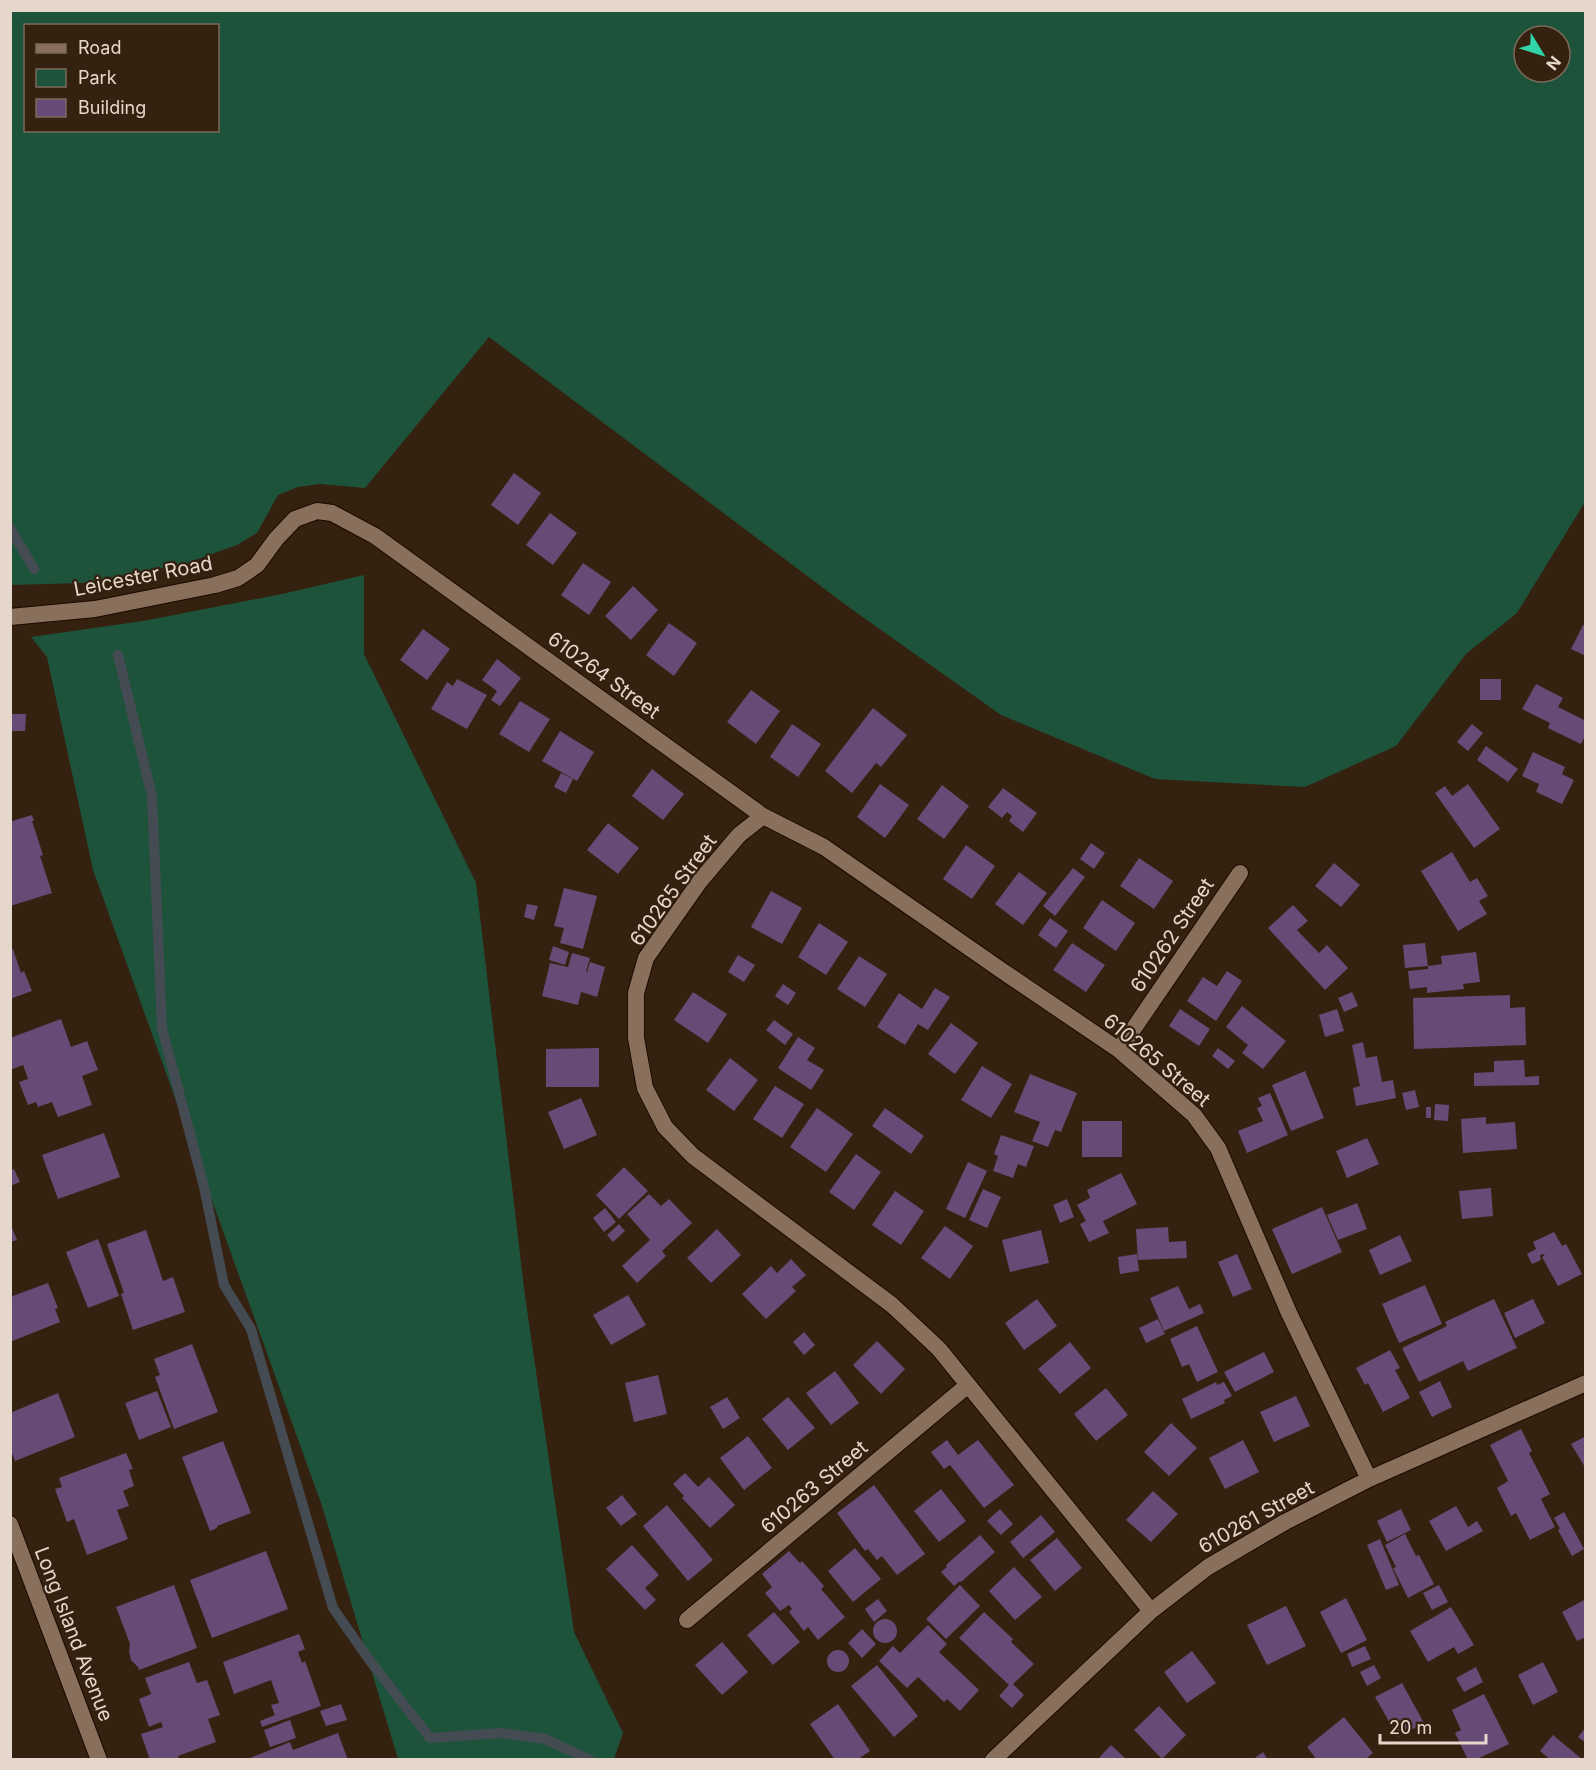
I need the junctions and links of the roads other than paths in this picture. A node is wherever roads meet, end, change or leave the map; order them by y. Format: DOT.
graph roads {
  1 [pos="421,568"];
  2 [pos="10,616"];
  3 [pos="763,816"];
  4 [pos="1240,873"];
  5 [pos="1119,1050"];
  6 [pos="1586,1383"];
  7 [pos="968,1385"];
  8 [pos="1369,1479"];
  9 [pos="10,1524"];
  10 [pos="1151,1611"];
  11 [pos="687,1620"];
  12 [pos="99,1760"];
  13 [pos="993,1760"];
  1 -- 2 [label="street, Leicester Road"];
  1 -- 3 [label="street, 610264 Street"];
  3 -- 5 [label="street, 610265 Street"];
  3 -- 7 [label="street, 610265 Street"];
  4 -- 5 [label="street, 610262 Street"];
  5 -- 8 [label="street, 610265 Street"];
  6 -- 8 [label="street, 610261 Street"];
  7 -- 10 [label="street, 610265 Street"];
  7 -- 11 [label="street, 610263 Street"];
  8 -- 10 [label="street, 610261 Street"];
  9 -- 12 [label="street, Long Island Avenue"];
  10 -- 13 [label="street, 610261 Street"];
}
